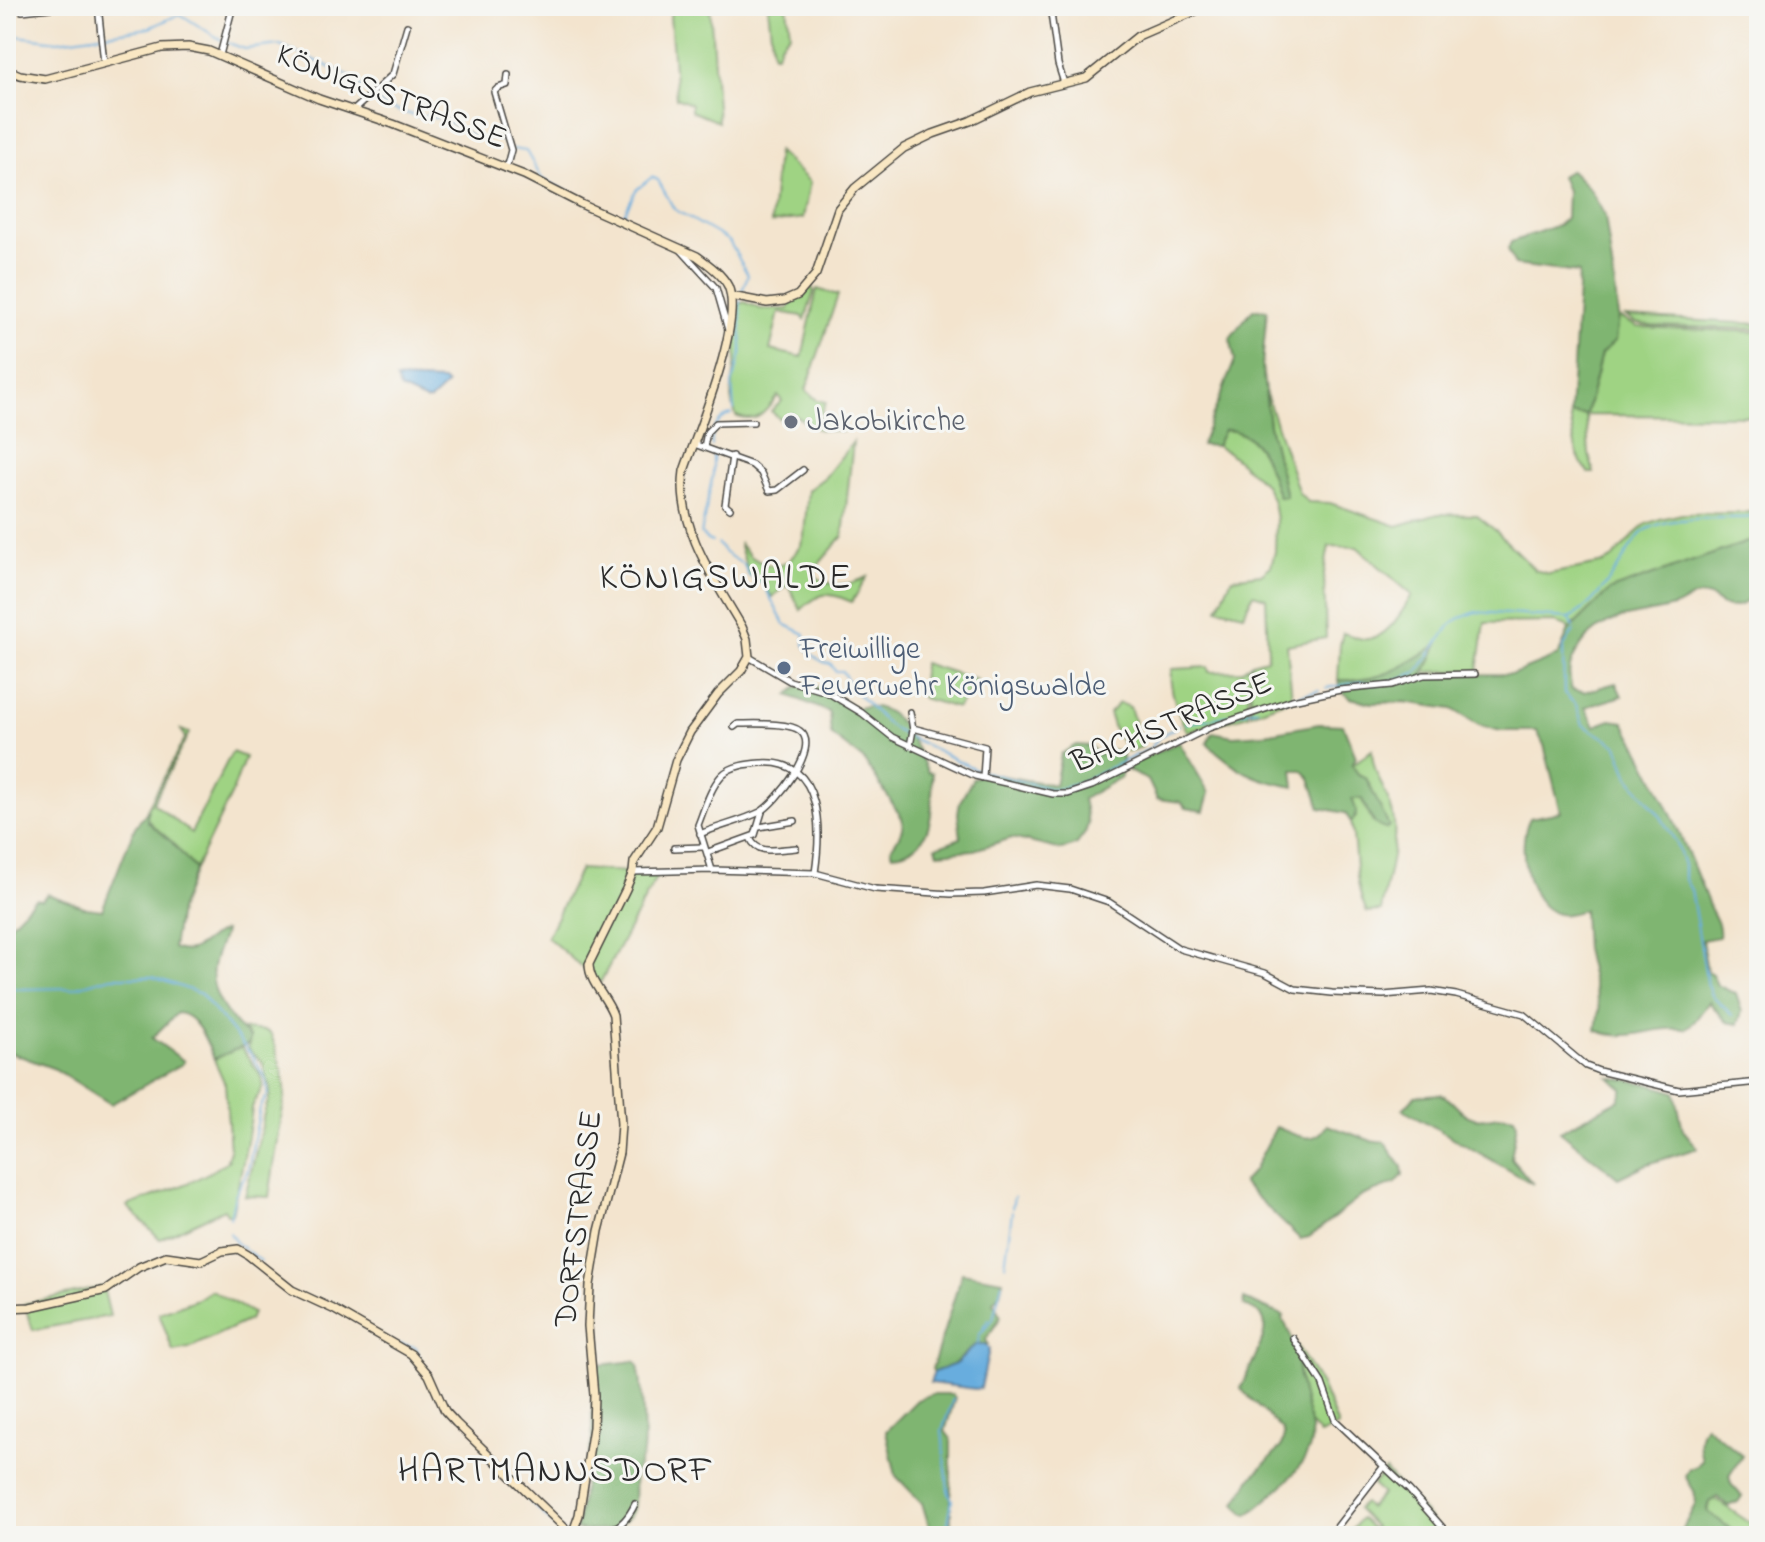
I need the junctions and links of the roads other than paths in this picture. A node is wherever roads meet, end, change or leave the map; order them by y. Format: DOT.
graph roads {
  1 [pos="68,6"];
  2 [pos="98,6"];
  3 [pos="233,6"];
  4 [pos="1050,6"];
  5 [pos="1207,6"];
  6 [pos="22,11"];
  7 [pos="407,26"];
  8 [pos="220,55"];
  9 [pos="104,63"];
  10 [pos="7,71"];
  11 [pos="508,75"];
  12 [pos="1064,84"];
  13 [pos="353,111"];
  14 [pos="506,169"];
  15 [pos="681,250"];
  16 [pos="735,296"];
  17 [pos="730,335"];
  18 [pos="753,422"];
  19 [pos="694,444"];
  20 [pos="704,447"];
  21 [pos="732,456"];
  22 [pos="803,470"];
  23 [pos="730,509"];
  24 [pos="749,657"];
  25 [pos="1475,674"];
  26 [pos="910,712"];
  27 [pos="734,727"];
  28 [pos="912,734"];
  29 [pos="910,746"];
  30 [pos="796,772"];
  31 [pos="983,774"];
  32 [pos="762,812"];
  33 [pos="795,821"];
  34 [pos="759,827"];
  35 [pos="700,834"];
  36 [pos="750,838"];
  37 [pos="674,848"];
  38 [pos="796,848"];
  39 [pos="705,850"];
  40 [pos="712,870"];
  41 [pos="633,872"];
  42 [pos="815,873"];
  43 [pos="1759,1082"];
  44 [pos="6,1308"];
  45 [pos="1293,1338"];
  46 [pos="1384,1466"];
  47 [pos="635,1504"];
  48 [pos="573,1534"];
  49 [pos="1330,1536"];
  50 [pos="1450,1536"];
  1 -- 6 [label="street"];
  2 -- 9 [label="street"];
  3 -- 8 [label="street"];
  4 -- 12 [label="street"];
  5 -- 12 [label="street"];
  7 -- 13 [label="street"];
  8 -- 9 [label="street, KÖNIGSSTRASSE"];
  8 -- 13 [label="street, KÖNIGSSTRASSE"];
  9 -- 10 [label="street, KÖNIGSSTRASSE"];
  11 -- 14 [label="street"];
  12 -- 16 [label="street"];
  13 -- 14 [label="street, KÖNIGSSTRASSE"];
  14 -- 15 [label="street, KÖNIGSSTRASSE"];
  15 -- 16 [label="street, KÖNIGSSTRASSE"];
  15 -- 17 [label="street"];
  16 -- 17 [label="street"];
  17 -- 19 [label="street"];
  18 -- 20 [label="street"];
  19 -- 20 [label="street"];
  19 -- 24 [label="street"];
  20 -- 21 [label="street"];
  21 -- 22 [label="street"];
  21 -- 23 [label="street"];
  24 -- 29 [label="street, BACHSTRASSE"];
  24 -- 41 [label="street"];
  25 -- 31 [label="street, BACHSTRASSE"];
  26 -- 28 [label="street"];
  27 -- 30 [label="street"];
  28 -- 29 [label="street"];
  28 -- 31 [label="street"];
  29 -- 31 [label="street, BACHSTRASSE"];
  30 -- 32 [label="street"];
  30 -- 35 [label="street"];
  30 -- 42 [label="street"];
  32 -- 34 [label="street"];
  32 -- 35 [label="street"];
  33 -- 34 [label="street"];
  34 -- 36 [label="street"];
  35 -- 39 [label="street"];
  36 -- 38 [label="street"];
  36 -- 39 [label="street"];
  37 -- 39 [label="street"];
  39 -- 40 [label="street"];
  40 -- 41 [label="street"];
  40 -- 42 [label="street"];
  41 -- 48 [label="street, DORFSTRASSE"];
  42 -- 43 [label="street"];
  44 -- 48 [label="street"];
  45 -- 46 [label="street"];
  46 -- 49 [label="street"];
  46 -- 50 [label="street"];
  47 -- 48 [label="street"];
}
